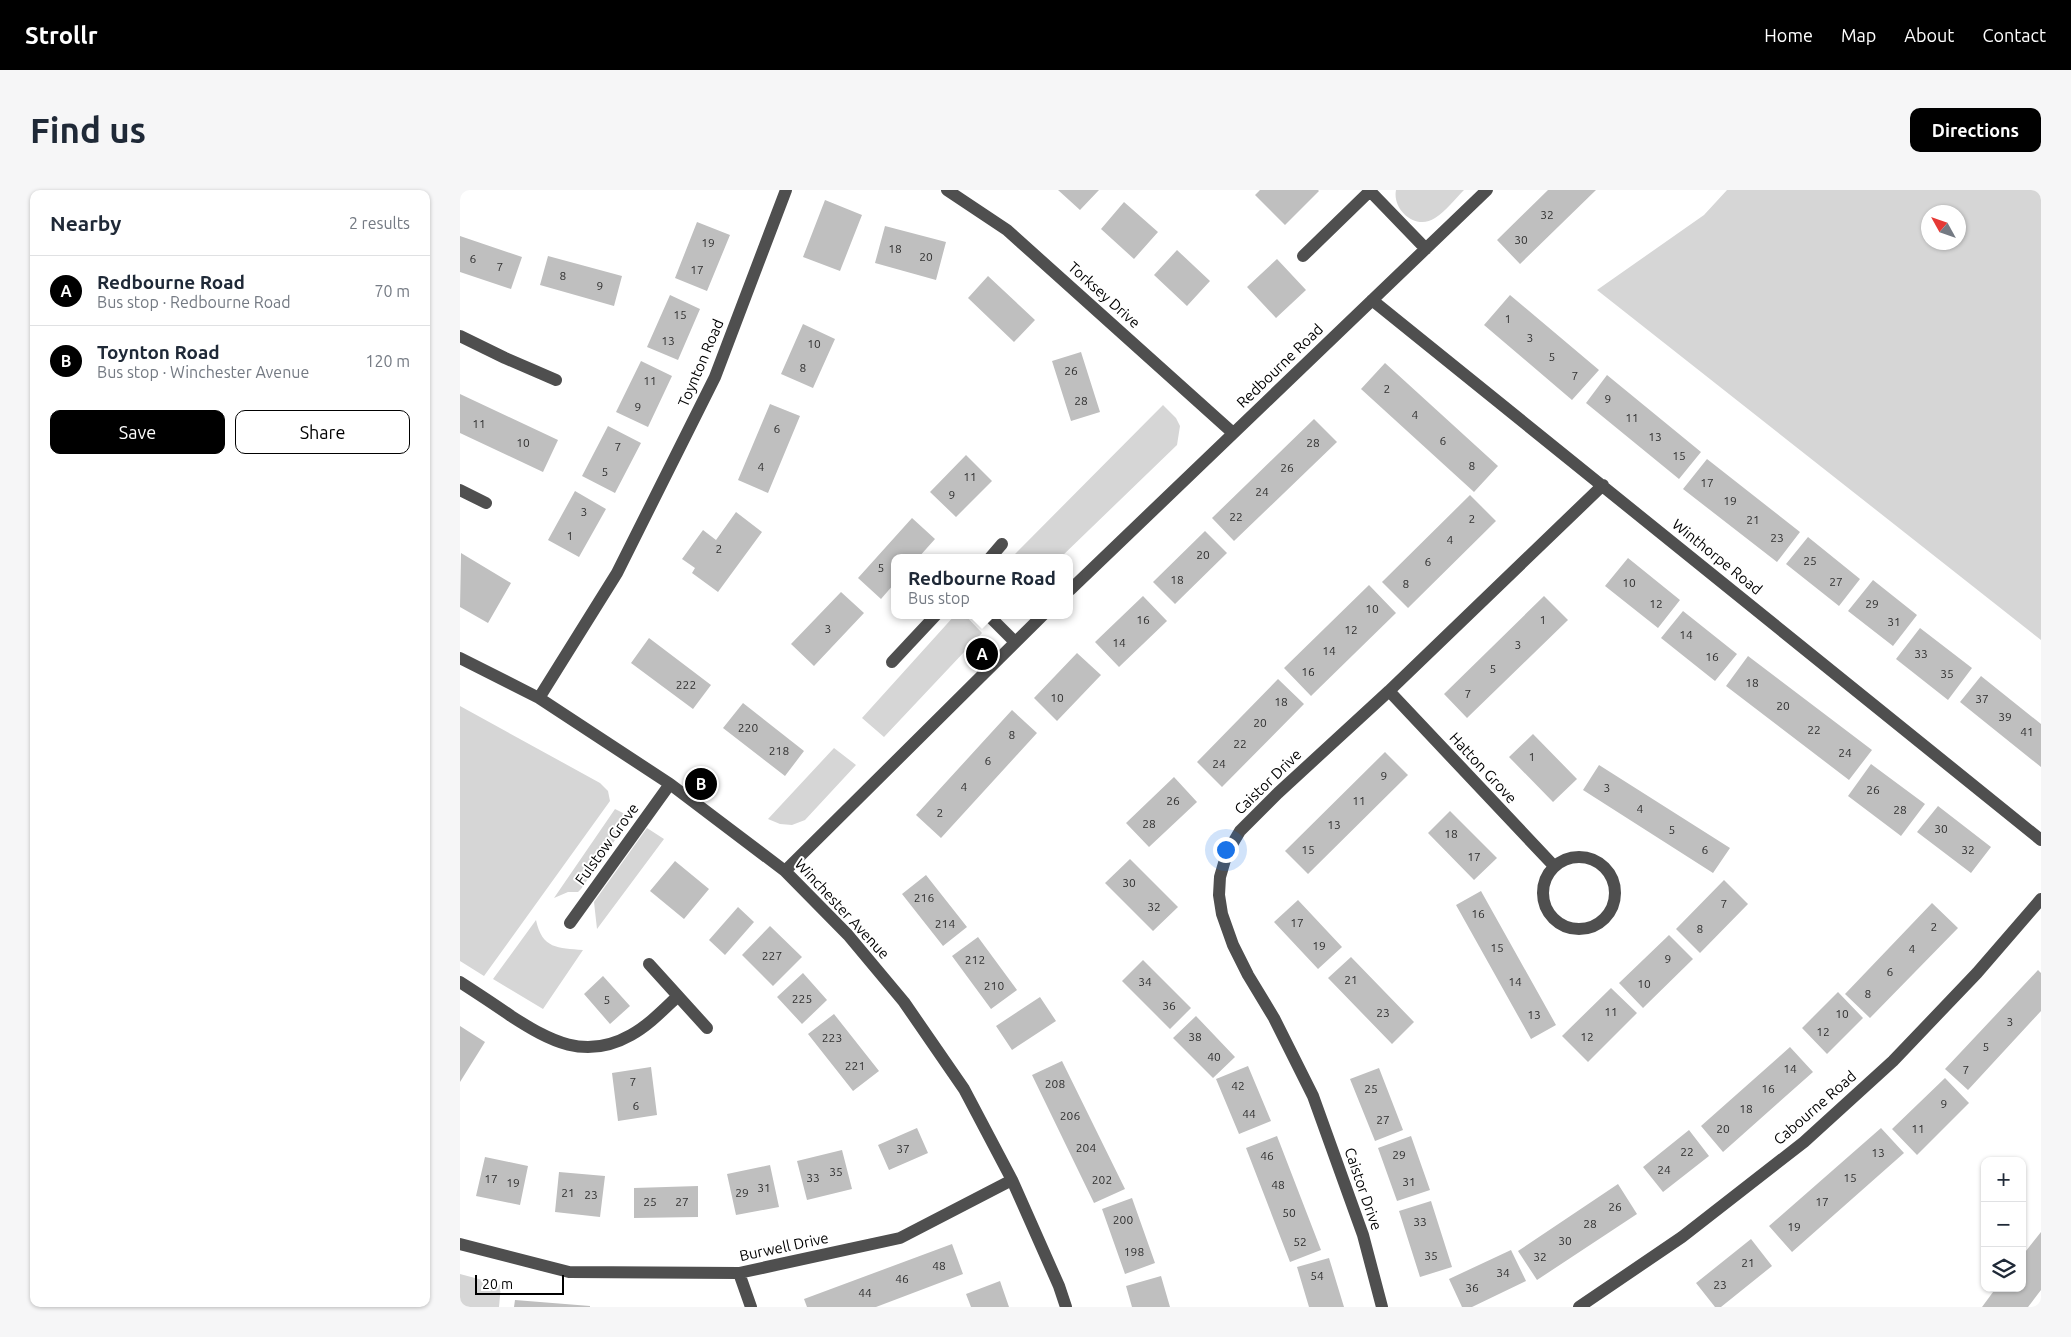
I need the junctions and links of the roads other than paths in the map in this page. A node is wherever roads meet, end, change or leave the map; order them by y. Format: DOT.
graph roads {
  1 [pos="786,190"];
  2 [pos="947,190"];
  3 [pos="1371,190"];
  4 [pos="1487,190"];
  5 [pos="1426,249"];
  6 [pos="1303,256"];
  7 [pos="1372,300"];
  8 [pos="460,336"];
  9 [pos="556,380"];
  10 [pos="1233,433"];
  11 [pos="1603,485"];
  12 [pos="460,490"];
  13 [pos="486,504"];
  14 [pos="1002,544"];
  15 [pos="993,554"];
  16 [pos="1073,587"];
  17 [pos="932,619"];
  18 [pos="992,619"];
  19 [pos="1039,619"];
  20 [pos="1015,642"];
  21 [pos="460,658"];
  22 [pos="892,662"];
  23 [pos="1389,691"];
  24 [pos="539,698"];
  25 [pos="670,784"];
  26 [pos="2041,840"];
  27 [pos="1554,866"];
  28 [pos="785,871"];
  29 [pos="2041,899"];
  30 [pos="570,923"];
  31 [pos="649,964"];
  32 [pos="460,982"];
  33 [pos="678,996"];
  34 [pos="707,1028"];
  35 [pos="1012,1180"];
  36 [pos="460,1244"];
  37 [pos="740,1273"];
  38 [pos="751,1307"];
  39 [pos="1066,1307"];
  40 [pos="1382,1307"];
  41 [pos="1579,1307"];
  1 -- 24 [label="street, Toynton Road"];
  2 -- 10 [label="street, Torksey Drive"];
  3 -- 5 [label="street"];
  3 -- 6 [label="street"];
  4 -- 5 [label="street, Redbourne Road"];
  5 -- 7 [label="street, Redbourne Road"];
  7 -- 10 [label="street, Redbourne Road"];
  7 -- 11 [label="street, Winthorpe Road"];
  8 -- 9 [label="street"];
  10 -- 16 [label="street, Redbourne Road"];
  11 -- 23 [label="street, Caistor Drive"];
  11 -- 26 [label="street, Winthorpe Road"];
  12 -- 13 [label="street"];
  14 -- 15 [label="street"];
  17 -- 22 [label="street"];
  18 -- 20 [label="street"];
  19 -- 20 [label="street"];
  20 -- 28 [label="street"];
  21 -- 24 [label="street, Winchester Avenue"];
  23 -- 27 [label="street, Hatton Grove"];
  23 -- 40 [label="street, Caistor Drive"];
  24 -- 25 [label="street, Winchester Avenue"];
  25 -- 28 [label="street, Winchester Avenue"];
  25 -- 30 [label="street, Fulstow Grove"];
  27 -- 27 [label="street"];
  28 -- 35 [label="street, Winchester Avenue"];
  29 -- 41 [label="street, Cabourne Road"];
  31 -- 33 [label="street"];
  32 -- 33 [label="street"];
  33 -- 34 [label="street"];
  35 -- 37 [label="street, Burwell Drive"];
  35 -- 39 [label="street, Winchester Avenue"];
  36 -- 37 [label="street, Burwell Drive"];
  37 -- 38 [label="street"];
}
